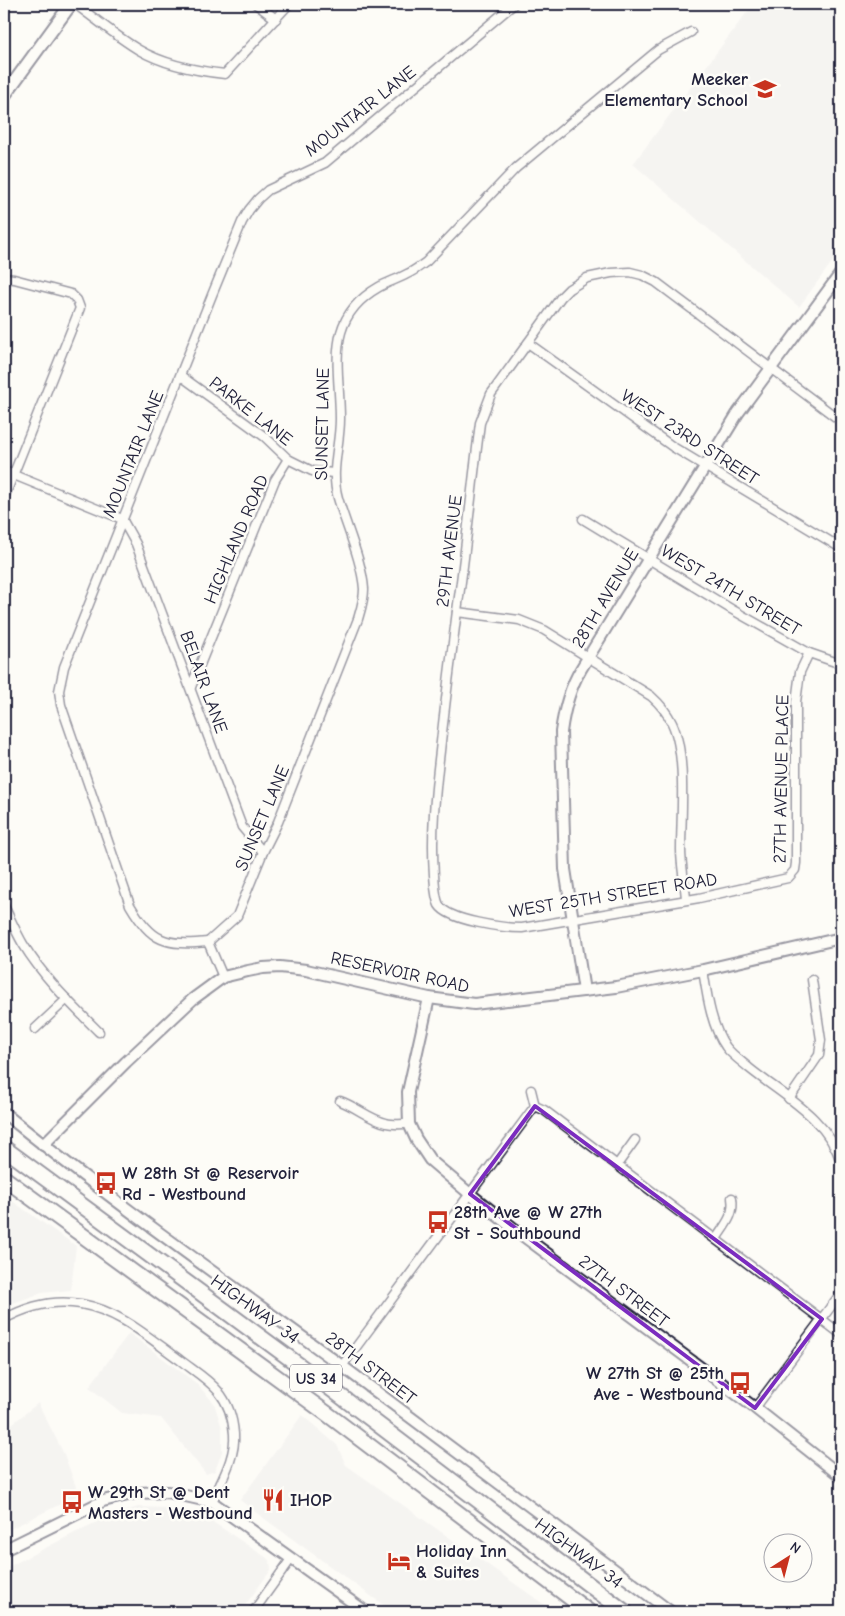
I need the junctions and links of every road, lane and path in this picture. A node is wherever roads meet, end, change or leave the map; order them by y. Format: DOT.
graph roads {
  1 [pos="71,4"];
  2 [pos="76,4"];
  3 [pos="256,4"];
  4 [pos="289,4"];
  5 [pos="514,4"];
  6 [pos="276,19"];
  7 [pos="691,32"];
  8 [pos="4,96"];
  9 [pos="841,273"];
  10 [pos="4,278"];
  11 [pos="838,286"];
  12 [pos="528,343"];
  13 [pos="770,368"];
  14 [pos="181,376"];
  15 [pos="841,421"];
  16 [pos="288,459"];
  17 [pos="704,466"];
  18 [pos="4,471"];
  19 [pos="334,473"];
  20 [pos="13,475"];
  21 [pos="4,498"];
  22 [pos="122,519"];
  23 [pos="583,519"];
  24 [pos="841,548"];
  25 [pos="648,558"];
  26 [pos="457,612"];
  27 [pos="809,653"];
  28 [pos="588,657"];
  29 [pos="841,664"];
  30 [pos="191,688"];
  31 [pos="263,852"];
  32 [pos="791,876"];
  33 [pos="686,899"];
  34 [pos="4,906"];
  35 [pos="441,908"];
  36 [pos="574,918"];
  37 [pos="841,938"];
  38 [pos="208,942"];
  39 [pos="703,970"];
  40 [pos="223,977"];
  41 [pos="812,980"];
  42 [pos="584,991"];
  43 [pos="428,998"];
  44 [pos="67,1000"];
  45 [pos="35,1029"];
  46 [pos="99,1032"];
  47 [pos="531,1090"];
  48 [pos="789,1099"];
  49 [pos="340,1101"];
  50 [pos="535,1106"];
  51 [pos="4,1113"];
  52 [pos="410,1124"];
  53 [pos="634,1140"];
  54 [pos="43,1145"];
  55 [pos="4,1148"];
  56 [pos="841,1162"];
  57 [pos="617,1165"];
  58 [pos="4,1178"];
  59 [pos="470,1194"];
  60 [pos="732,1198"];
  61 [pos="716,1239"];
  62 [pos="841,1293"];
  63 [pos="4,1318"];
  64 [pos="822,1319"];
  65 [pos="841,1334"];
  66 [pos="342,1366"];
  67 [pos="755,1408"];
  68 [pos="841,1476"];
  69 [pos="212,1502"];
  70 [pos="4,1550"];
  71 [pos="291,1559"];
  72 [pos="253,1612"];
  73 [pos="366,1612"];
  74 [pos="590,1612"];
  75 [pos="625,1612"];
  76 [pos="670,1612"];
  1 -- 8 [label="main road"];
  2 -- 6 [label="street"];
  3 -- 6 [label="street"];
  4 -- 6 [label="street"];
  5 -- 14 [label="street, MOUNTAIR LANE"];
  7 -- 19 [label="street, SUNSET LANE"];
  9 -- 11 [label="street, 28TH AVENUE"];
  10 -- 20 [label="street"];
  11 -- 13 [label="street, 28TH AVENUE"];
  12 -- 13 [label="street, 29TH AVENUE"];
  12 -- 17 [label="street, WEST 23RD STREET"];
  12 -- 26 [label="street, 29TH AVENUE"];
  13 -- 15 [label="street"];
  13 -- 17 [label="street, 28TH AVENUE"];
  14 -- 16 [label="street, PARKE LANE"];
  14 -- 22 [label="street, MOUNTAIR LANE"];
  16 -- 19 [label="street, PARKE LANE"];
  16 -- 30 [label="street, HIGHLAND ROAD"];
  17 -- 24 [label="street, WEST 23RD STREET"];
  17 -- 25 [label="street, 28TH AVENUE"];
  18 -- 20 [label="street"];
  19 -- 31 [label="street, SUNSET LANE"];
  20 -- 21 [label="street"];
  20 -- 22 [label="street"];
  22 -- 30 [label="street, BELAIR LANE"];
  22 -- 38 [label="street, MOUNTAIR LANE"];
  23 -- 25 [label="street, WEST 24TH STREET"];
  25 -- 27 [label="street, WEST 24TH STREET"];
  25 -- 28 [label="street, 28TH AVENUE"];
  26 -- 28 [label="street"];
  26 -- 35 [label="street, 29TH AVENUE"];
  27 -- 29 [label="street, WEST 24TH STREET"];
  27 -- 32 [label="street, 27TH AVENUE PLACE"];
  28 -- 33 [label="street"];
  28 -- 36 [label="street, 28TH AVENUE"];
  30 -- 31 [label="street, BELAIR LANE"];
  31 -- 38 [label="street, SUNSET LANE"];
  32 -- 33 [label="street, WEST 25TH STREET ROAD"];
  33 -- 36 [label="street, WEST 25TH STREET ROAD"];
  34 -- 44 [label="street"];
  35 -- 36 [label="street, WEST 25TH STREET ROAD"];
  36 -- 42 [label="street, 28TH AVENUE"];
  37 -- 39 [label="street, RESERVOIR ROAD"];
  38 -- 40 [label="street"];
  39 -- 42 [label="street, RESERVOIR ROAD"];
  39 -- 48 [label="street"];
  40 -- 43 [label="street, RESERVOIR ROAD"];
  40 -- 54 [label="street, RESERVOIR ROAD"];
  41 -- 48 [label="street"];
  42 -- 43 [label="street, RESERVOIR ROAD"];
  43 -- 52 [label="street, 27TH STREET"];
  44 -- 45 [label="street"];
  44 -- 46 [label="street"];
  47 -- 50 [label="street"];
  48 -- 56 [label="street"];
  49 -- 52 [label="street"];
  50 -- 57 [label="street"];
  50 -- 59 [label="street"];
  51 -- 54 [label="street, 28TH STREET"];
  52 -- 59 [label="street, 27TH STREET"];
  53 -- 57 [label="street"];
  54 -- 66 [label="street, 28TH STREET"];
  55 -- 75 [label="highway, HIGHWAY 34 / US 34"];
  57 -- 61 [label="street"];
  58 -- 74 [label="highway, US 34"];
  59 -- 66 [label="street"];
  59 -- 67 [label="street, 27TH STREET"];
  60 -- 61 [label="street"];
  61 -- 64 [label="street"];
  62 -- 64 [label="street"];
  63 -- 69 [label="street"];
  64 -- 65 [label="street"];
  64 -- 67 [label="street"];
  66 -- 76 [label="street, 28TH STREET"];
  67 -- 68 [label="street, 27TH STREET"];
  69 -- 70 [label="street"];
  69 -- 71 [label="street"];
  71 -- 72 [label="street"];
  71 -- 73 [label="street"];
}
